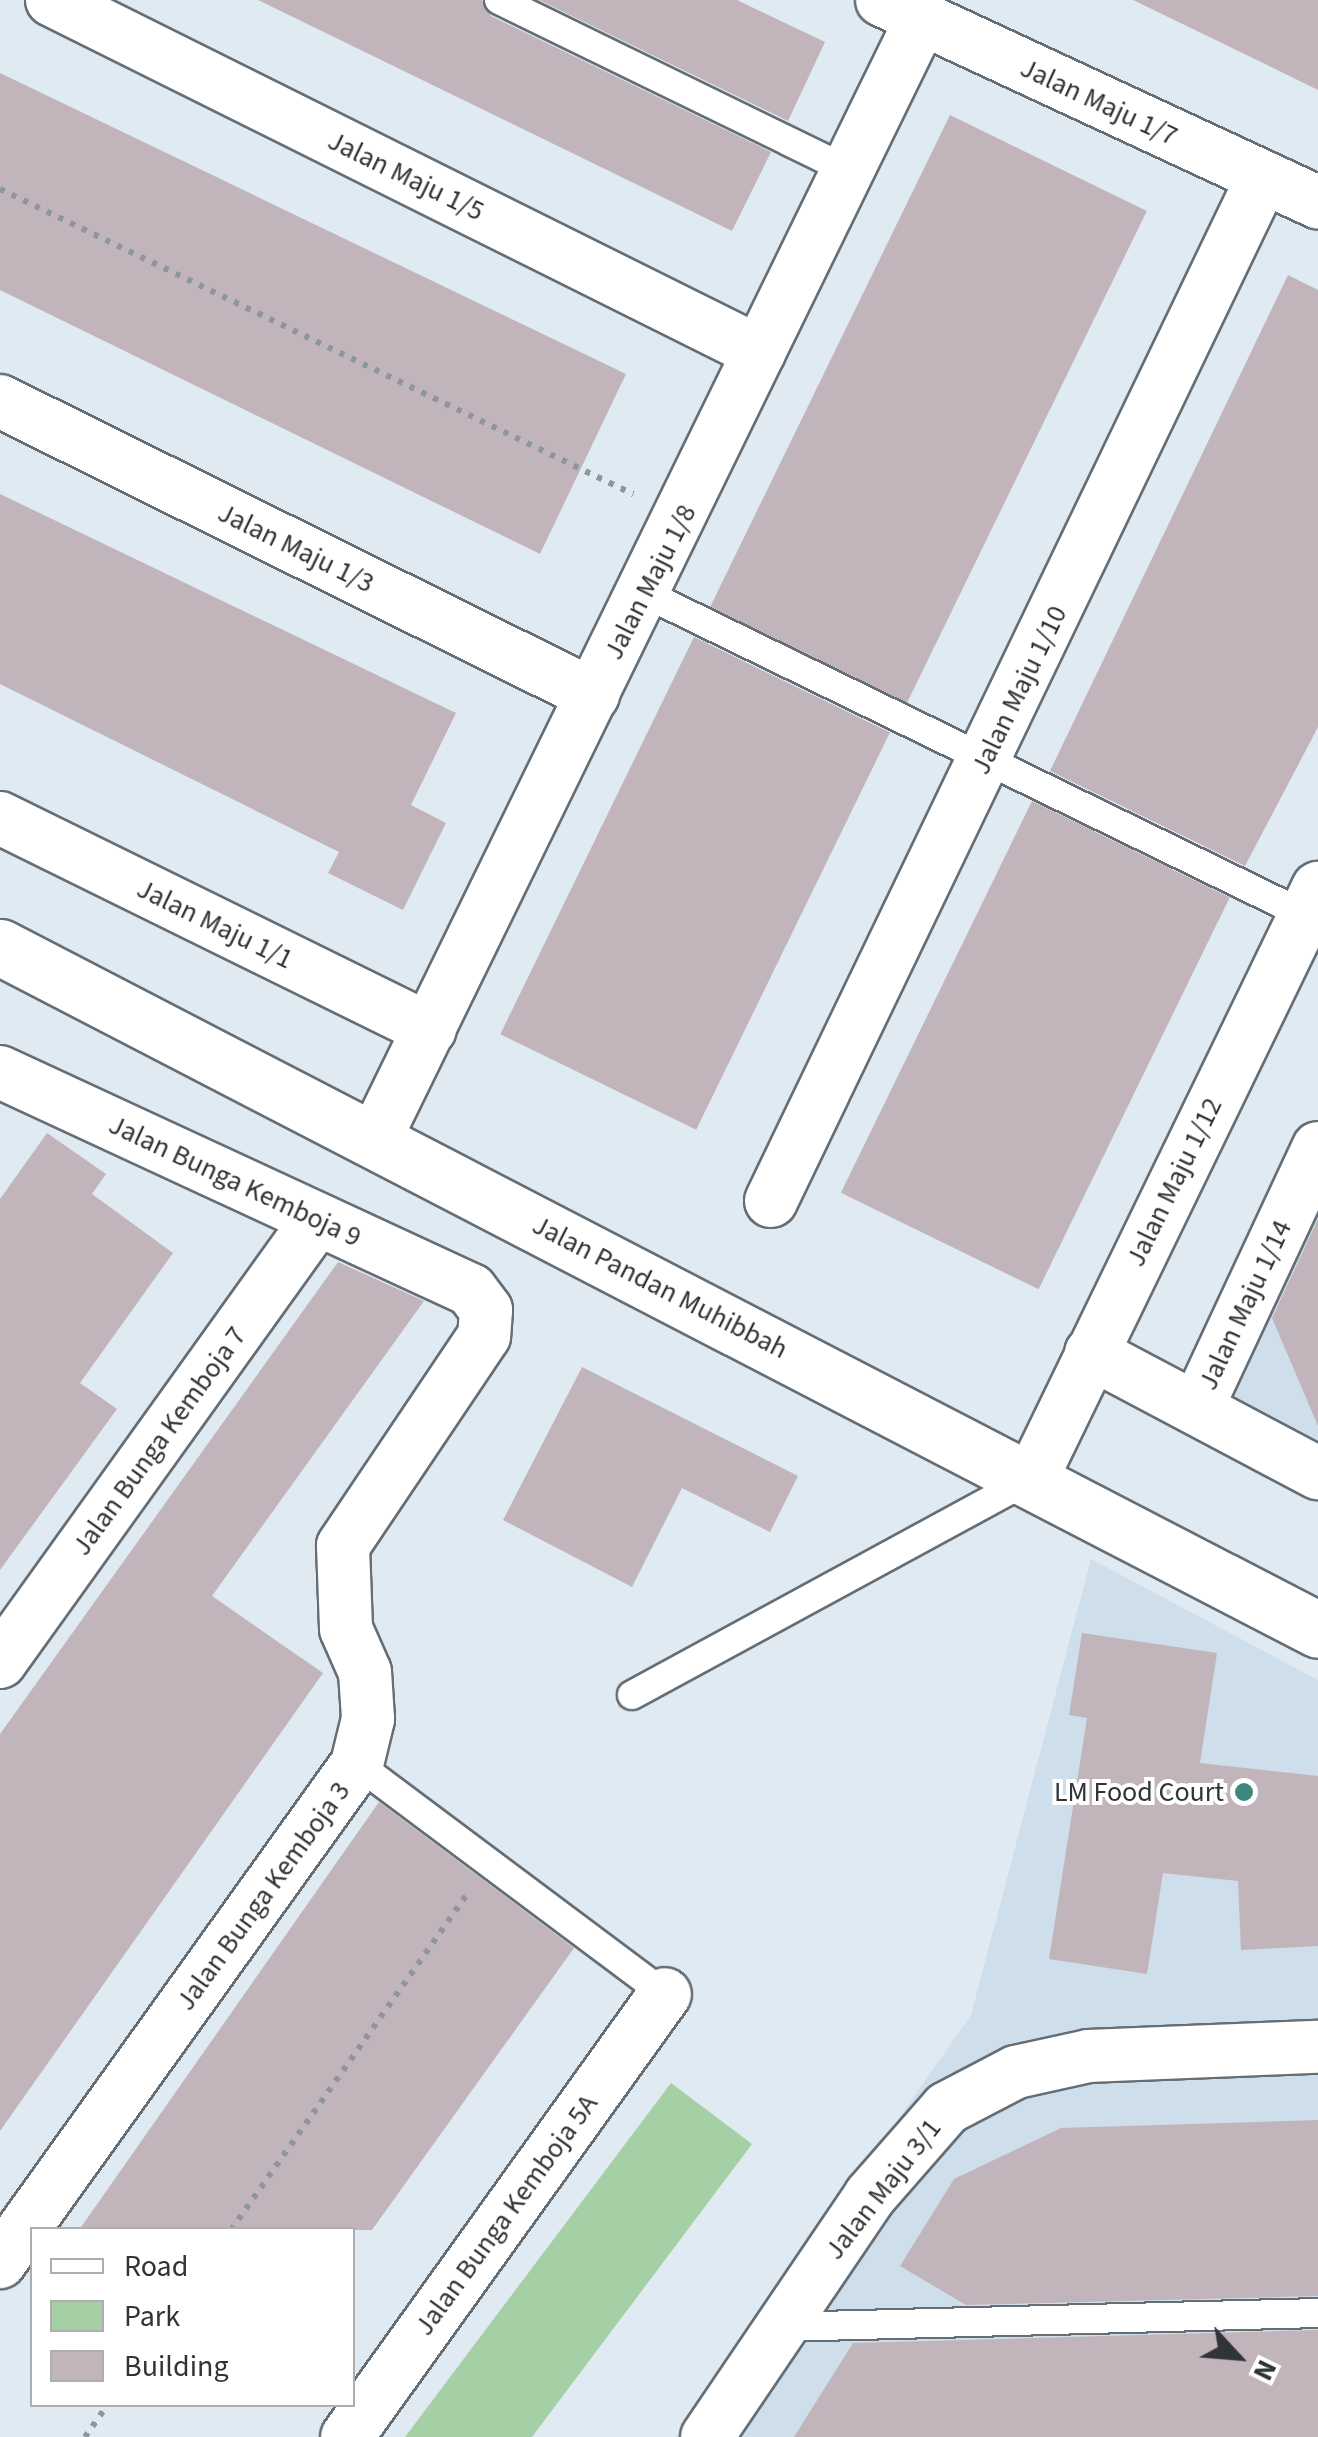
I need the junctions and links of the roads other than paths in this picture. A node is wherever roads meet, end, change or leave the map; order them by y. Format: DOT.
graph roads {
  1 [pos="52,0"];
  2 [pos="499,0"];
  3 [pos="901,10"];
  4 [pos="846,170"];
  5 [pos="1264,177"];
  6 [pos="1318,202"];
  7 [pos="759,352"];
  8 [pos="0,401"];
  9 [pos="646,594"];
  10 [pos="593,696"];
  11 [pos="986,762"];
  12 [pos="0,818"];
  13 [pos="1312,902"];
  14 [pos="0,947"];
  15 [pos="430,1030"];
  16 [pos="6,1086"];
  17 [pos="374,1141"];
  18 [pos="1318,1148"];
  19 [pos="771,1201"];
  20 [pos="317,1220"];
  21 [pos="471,1290"];
  22 [pos="1092,1353"];
  23 [pos="1197,1408"];
  24 [pos="1318,1472"];
  25 [pos="1032,1478"];
  26 [pos="1318,1630"];
  27 [pos="0,1662"];
  28 [pos="632,1695"];
  29 [pos="357,1764"];
  30 [pos="665,1994"];
  31 [pos="1318,2047"];
  32 [pos="0,2262"];
  33 [pos="1318,2313"];
  34 [pos="780,2328"];
  35 [pos="347,2437"];
  36 [pos="707,2437"];
  1 -- 7 [label="street, Jalan Maju 1/5"];
  2 -- 4 [label="lane"];
  3 -- 4 [label="street, Jalan Maju 1/8"];
  3 -- 5 [label="street, Jalan Maju 1/7"];
  4 -- 7 [label="street, Jalan Maju 1/8"];
  5 -- 6 [label="street, Jalan Maju 1/7"];
  5 -- 11 [label="street, Jalan Maju 1/10"];
  7 -- 9 [label="street, Jalan Maju 1/8"];
  8 -- 10 [label="street, Jalan Maju 1/3"];
  9 -- 10 [label="street, Jalan Maju 1/8"];
  9 -- 11 [label="lane"];
  10 -- 15 [label="street, Jalan Maju 1/8"];
  11 -- 13 [label="lane"];
  11 -- 19 [label="street, Jalan Maju 1/10"];
  12 -- 15 [label="street, Jalan Maju 1/1"];
  13 -- 22 [label="street, Jalan Maju 1/12"];
  14 -- 17 [label="street, Jalan Pandan Muhibbah"];
  15 -- 17 [label="street, Jalan Maju 1/8"];
  16 -- 20 [label="street, Jalan Bunga Kemboja 9"];
  17 -- 25 [label="street, Jalan Pandan Muhibbah"];
  18 -- 23 [label="street, Jalan Maju 1/14"];
  20 -- 21 [label="street, Jalan Bunga Kemboja 9"];
  20 -- 27 [label="street, Jalan Bunga Kemboja 7"];
  21 -- 29 [label="street, Jalan Bunga Kemboja 3"];
  22 -- 23 [label="street, Jalan Maju 1/14"];
  22 -- 25 [label="street, Jalan Maju 1/12"];
  23 -- 24 [label="street, Jalan Maju 1/14"];
  25 -- 26 [label="street, Jalan Pandan Muhibbah"];
  25 -- 28 [label="lane"];
  29 -- 30 [label="lane"];
  29 -- 32 [label="street, Jalan Bunga Kemboja 3"];
  30 -- 35 [label="street, Jalan Bunga Kemboja 5A"];
  31 -- 34 [label="street, Jalan Maju 3/1"];
  33 -- 34 [label="lane"];
  34 -- 36 [label="street, Jalan Maju 3/1"];
}
